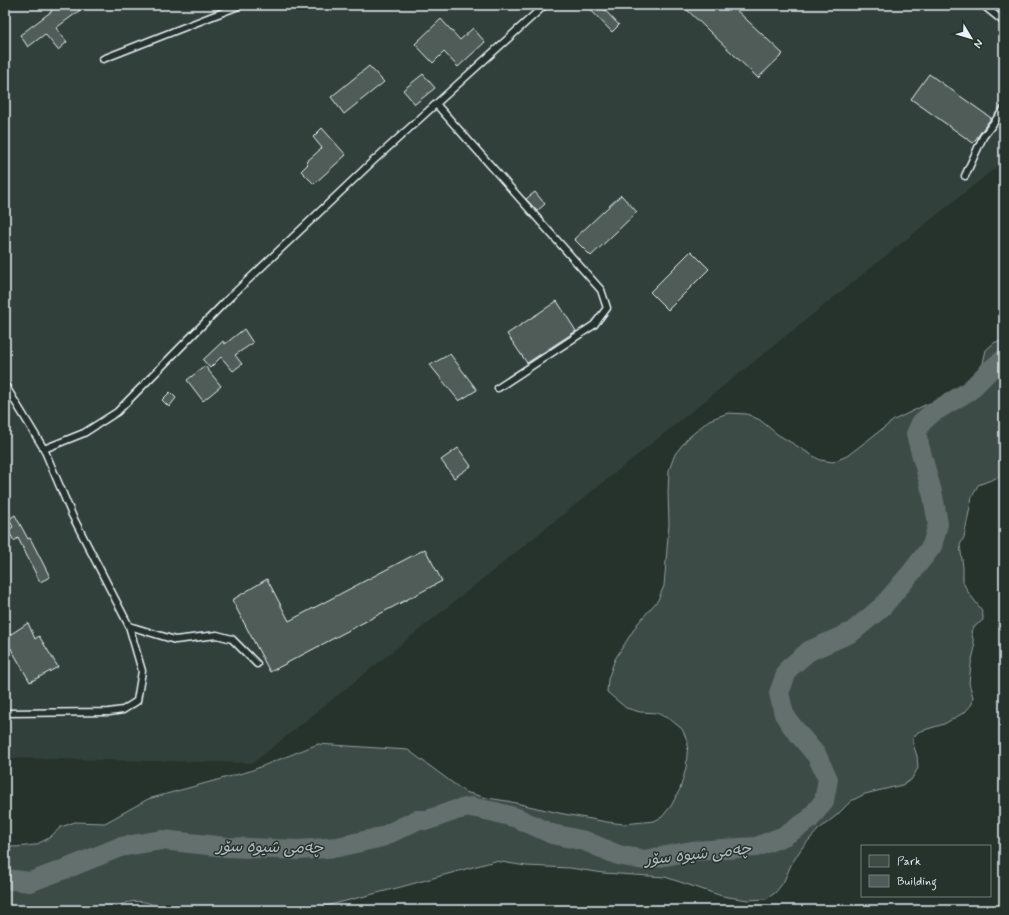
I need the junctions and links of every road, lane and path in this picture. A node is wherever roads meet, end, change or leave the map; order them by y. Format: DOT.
graph roads {
  1 [pos="240,5"];
  2 [pos="545,5"];
  3 [pos="983,5"];
  4 [pos="1004,22"];
  5 [pos="103,59"];
  6 [pos="436,104"];
  7 [pos="1004,109"];
  8 [pos="965,176"];
  9 [pos="5,385"];
  10 [pos="498,388"];
  11 [pos="44,449"];
  12 [pos="129,626"];
  13 [pos="257,664"];
  14 [pos="5,713"];
  1 -- 5 [label="lane"];
  2 -- 6 [label="lane"];
  3 -- 4 [label="lane"];
  6 -- 10 [label="lane"];
  6 -- 11 [label="lane"];
  7 -- 8 [label="lane"];
  9 -- 11 [label="lane"];
  11 -- 12 [label="lane"];
  12 -- 13 [label="lane"];
  12 -- 14 [label="lane"];
}
